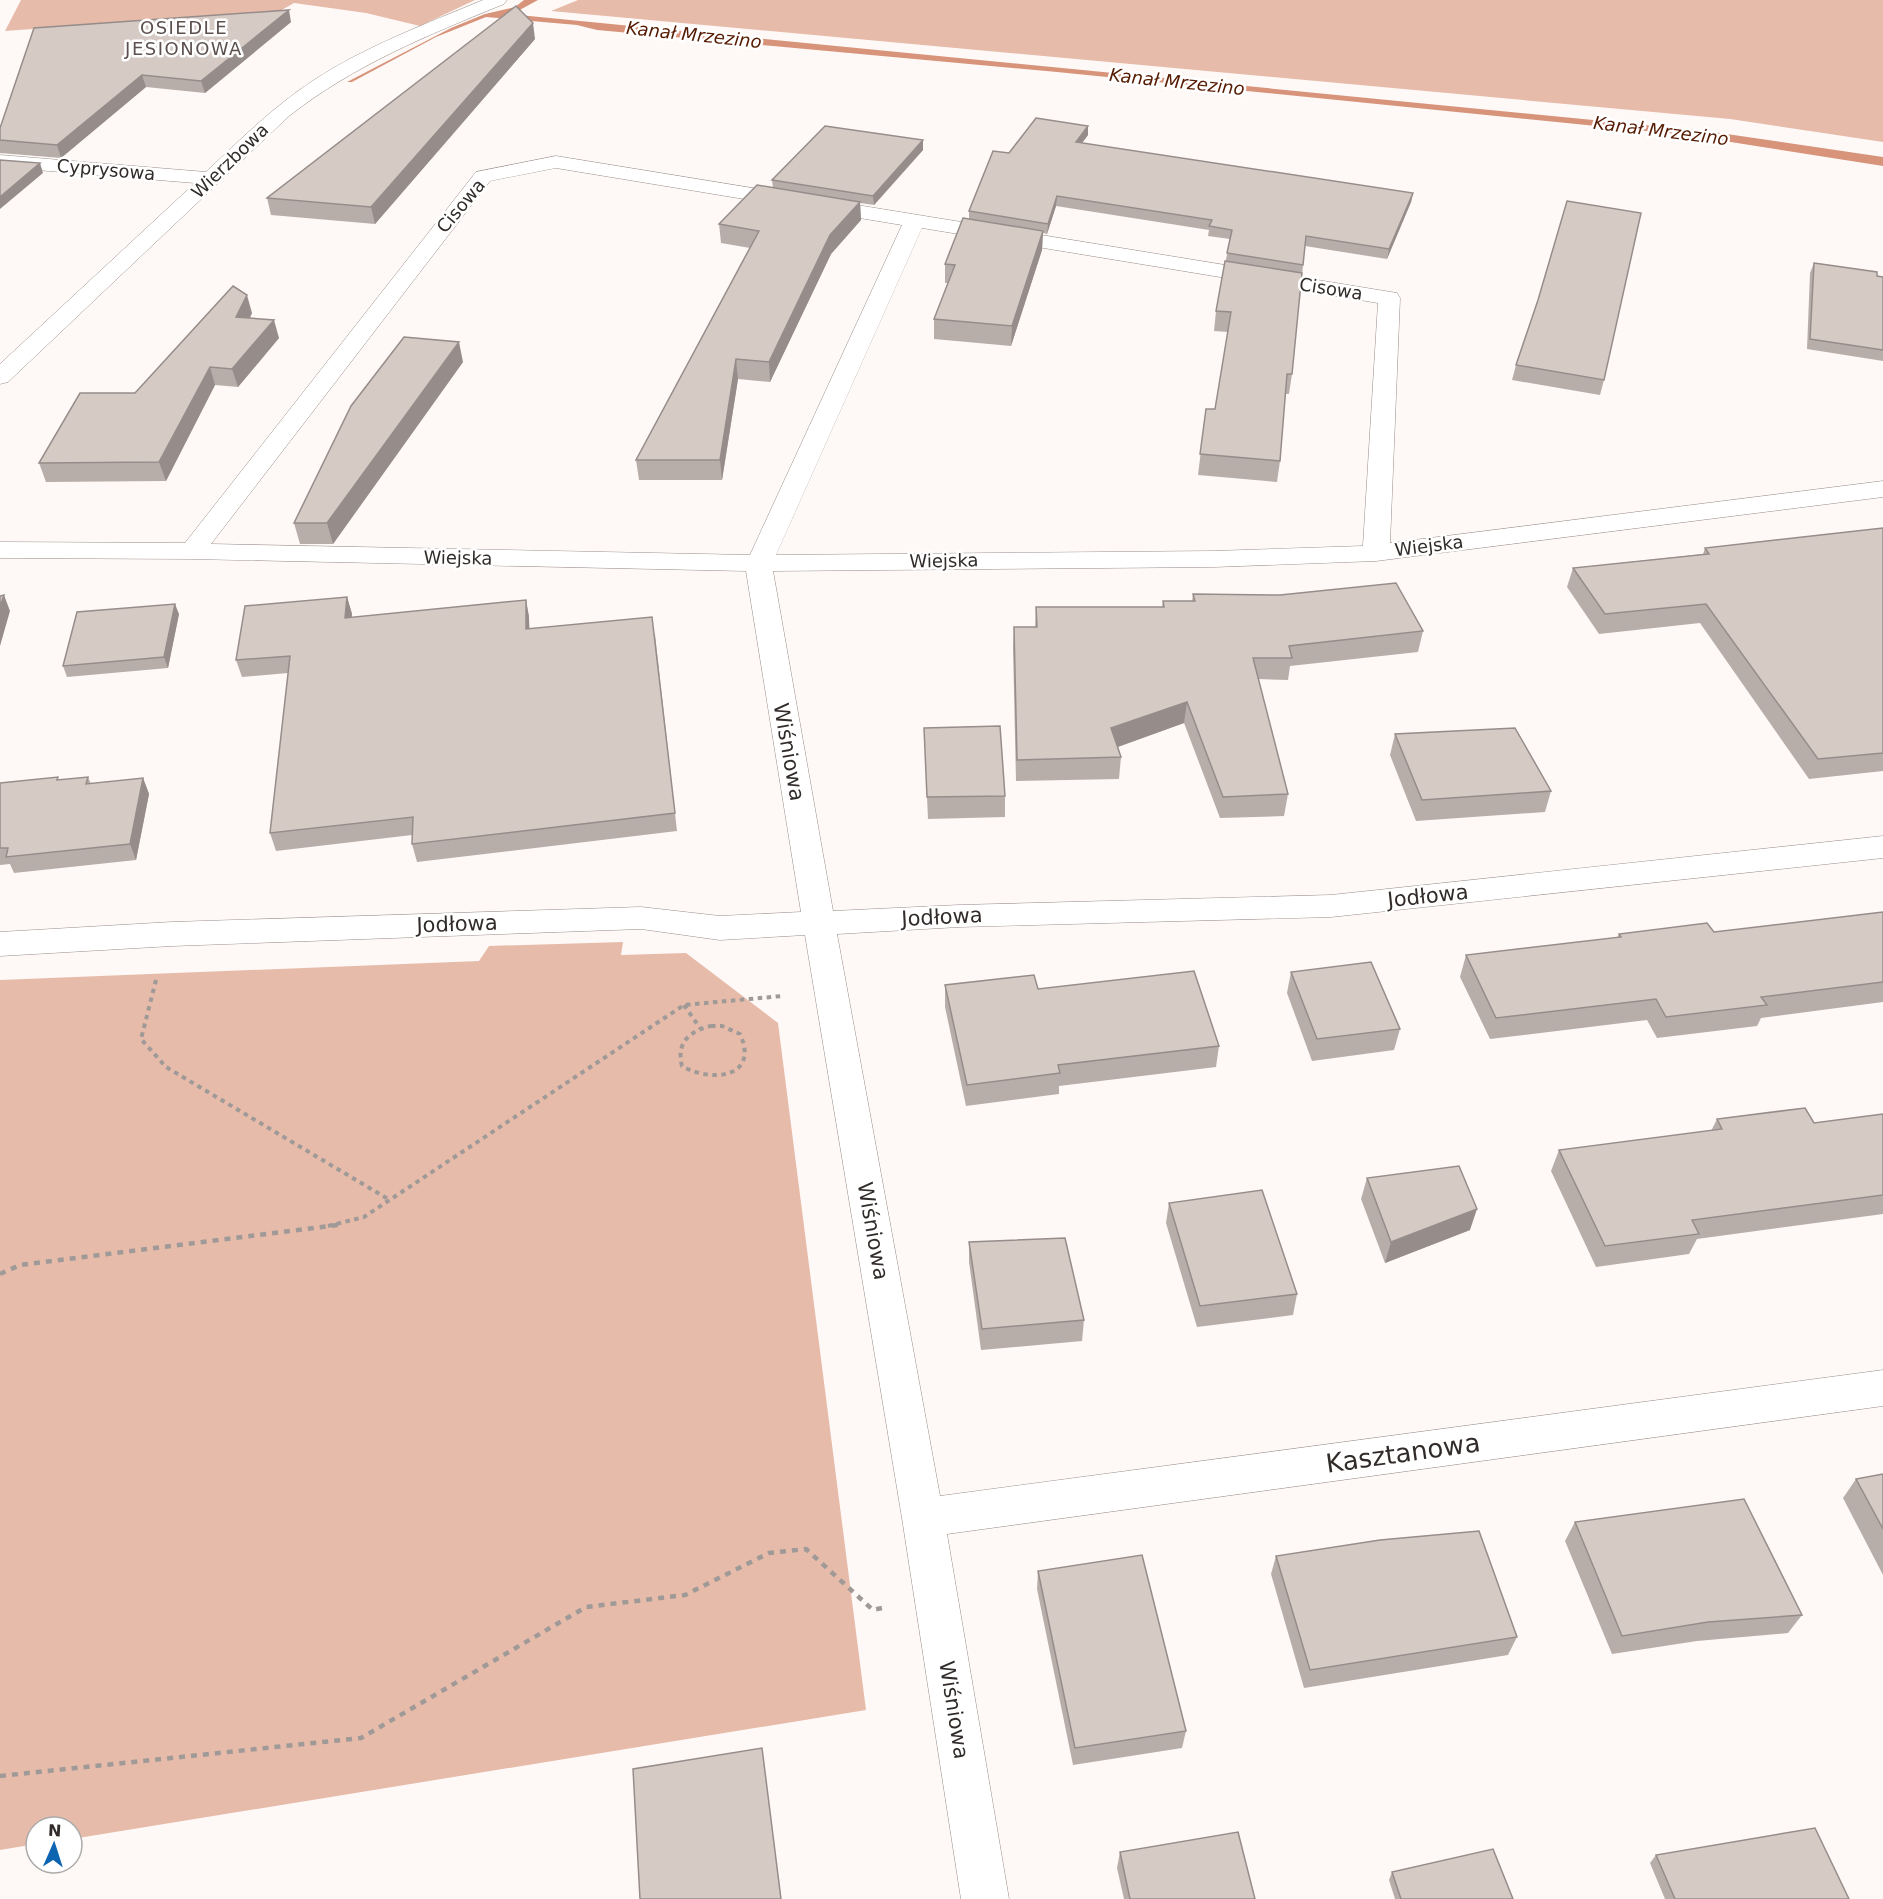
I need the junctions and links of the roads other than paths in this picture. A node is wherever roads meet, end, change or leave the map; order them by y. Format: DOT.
graph roads {
  1 [pos="498,0"];
  2 [pos="0,161"];
  3 [pos="212,178"];
  4 [pos="914,222"];
  5 [pos="0,377"];
  6 [pos="1883,489"];
  7 [pos="0,550"];
  8 [pos="192,551"];
  9 [pos="1376,553"];
  10 [pos="759,563"];
  11 [pos="1883,847"];
  12 [pos="819,925"];
  13 [pos="0,944"];
  14 [pos="1883,1388"];
  15 [pos="923,1518"];
  16 [pos="985,1899"];
  1 -- 3 [label="street, Wierzbowa"];
  2 -- 3 [label="street, Cyprysowa"];
  3 -- 5 [label="street, Wierzbowa"];
  4 -- 8 [label="street, Cisowa"];
  4 -- 9 [label="street, Cisowa"];
  4 -- 10 [label="street"];
  6 -- 9 [label="street, Wiejska"];
  7 -- 8 [label="street, Wiejska"];
  8 -- 10 [label="street, Wiejska"];
  9 -- 10 [label="street, Wiejska"];
  10 -- 12 [label="street, Wiśniowa"];
  11 -- 12 [label="street, Jodłowa"];
  12 -- 13 [label="street, Jodłowa"];
  12 -- 15 [label="street, Wiśniowa"];
  14 -- 15 [label="street, Kasztanowa"];
  15 -- 16 [label="street, Wiśniowa"];
}
